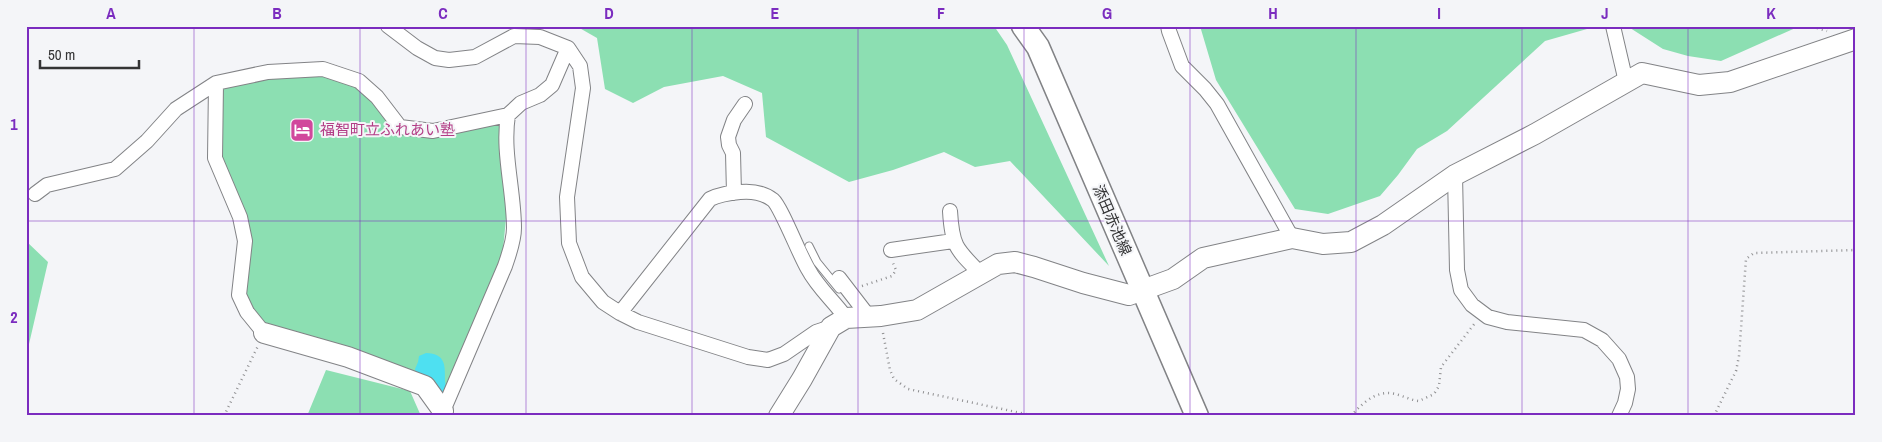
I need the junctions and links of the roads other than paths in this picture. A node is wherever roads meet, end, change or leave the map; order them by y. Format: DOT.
graph roads {
  1 [pos="388,26"];
  2 [pos="1023,26"];
  3 [pos="1168,26"];
  4 [pos="1613,26"];
  5 [pos="1856,39"];
  6 [pos="568,48"];
  7 [pos="1626,82"];
  8 [pos="216,83"];
  9 [pos="745,104"];
  10 [pos="508,114"];
  11 [pos="1455,175"];
  12 [pos="734,193"];
  13 [pos="35,194"];
  14 [pos="950,211"];
  15 [pos="1292,238"];
  16 [pos="954,241"];
  17 [pos="809,246"];
  18 [pos="891,250"];
  19 [pos="980,273"];
  20 [pos="839,278"];
  21 [pos="1142,291"];
  22 [pos="620,313"];
  23 [pos="858,317"];
  24 [pos="264,333"];
  25 [pos="443,413"];
  26 [pos="779,416"];
  27 [pos="1197,416"];
  28 [pos="1619,416"];
  1 -- 6 [label="street"];
  2 -- 21 [label="main road, 添田赤池線"];
  3 -- 15 [label="street"];
  4 -- 7 [label="street"];
  5 -- 7 [label="street"];
  6 -- 10 [label="street"];
  6 -- 22 [label="street"];
  7 -- 11 [label="street"];
  8 -- 10 [label="street"];
  8 -- 13 [label="street"];
  8 -- 24 [label="street"];
  9 -- 12 [label="street"];
  10 -- 25 [label="street"];
  11 -- 15 [label="street"];
  11 -- 28 [label="street"];
  12 -- 22 [label="street"];
  12 -- 23 [label="street"];
  14 -- 16 [label="street"];
  15 -- 21 [label="street"];
  16 -- 18 [label="street"];
  16 -- 19 [label="street"];
  17 -- 23 [label="lane"];
  19 -- 21 [label="street"];
  19 -- 23 [label="street"];
  20 -- 23 [label="street"];
  21 -- 27 [label="main road, 添田赤池線"];
  22 -- 23 [label="street"];
  23 -- 26 [label="street"];
  24 -- 25 [label="street"];
}
